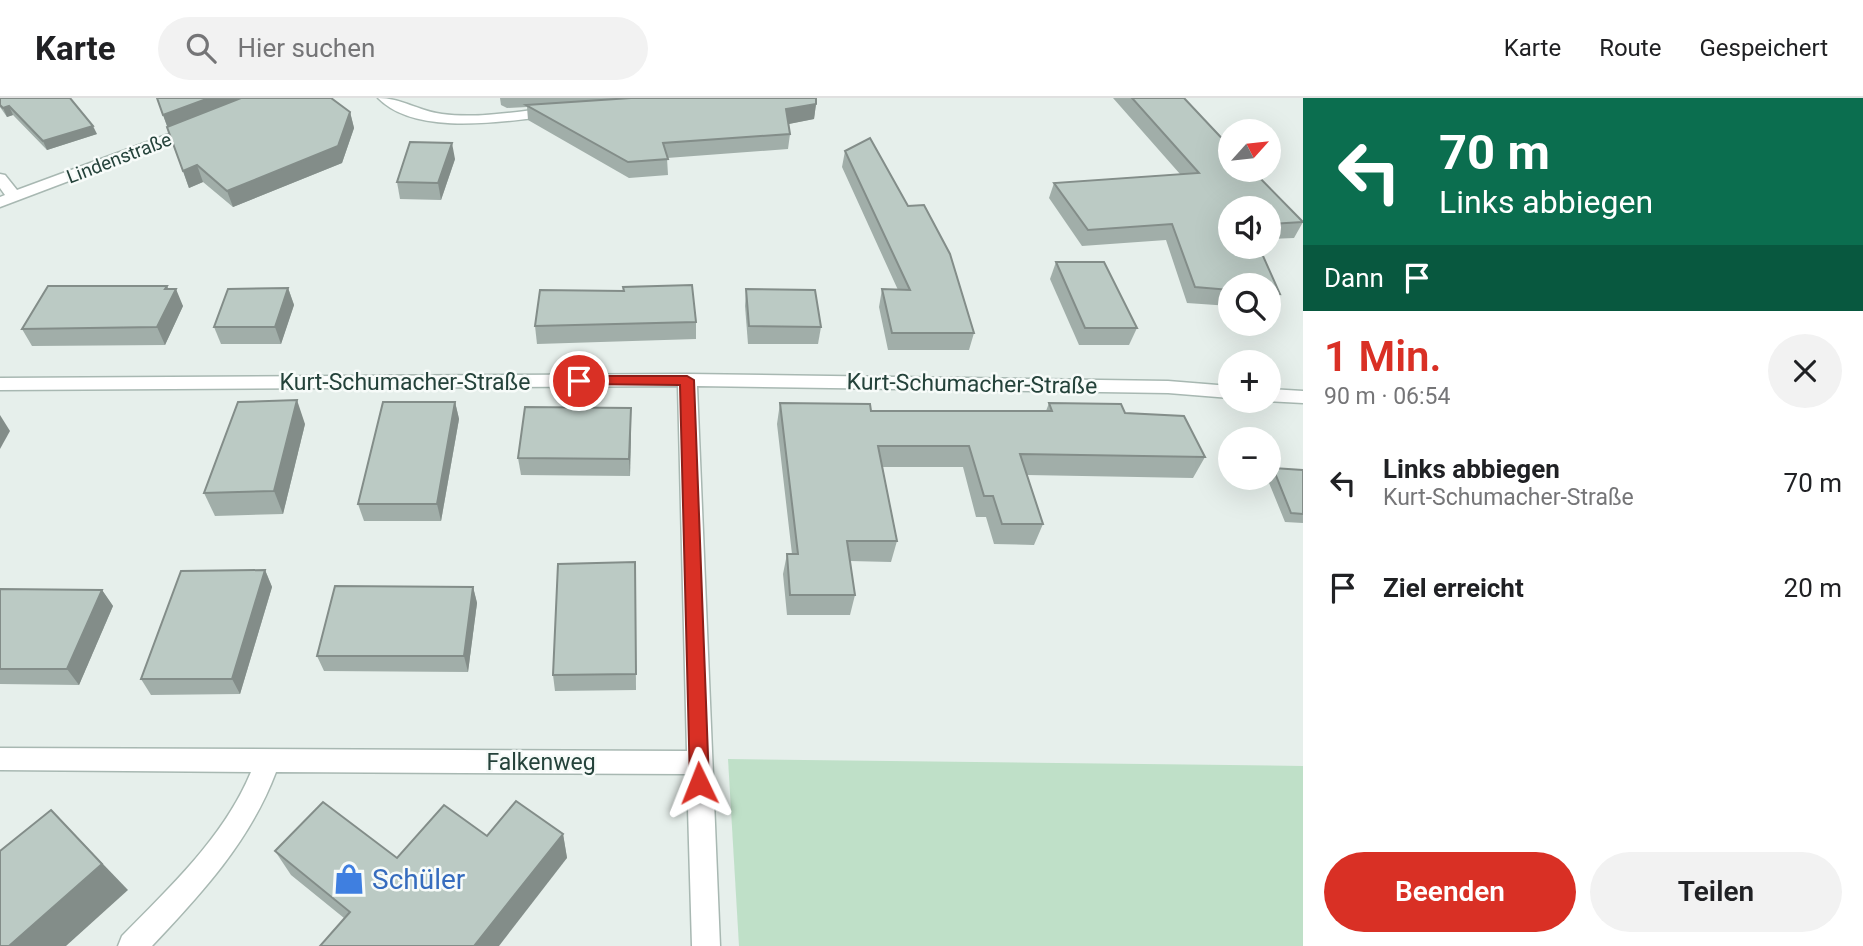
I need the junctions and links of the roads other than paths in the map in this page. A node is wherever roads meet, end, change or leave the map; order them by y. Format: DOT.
graph roads {
  1 [pos="385,98"];
  2 [pos="575,110"];
  3 [pos="214,122"];
  4 [pos="0,178"];
  5 [pos="7,200"];
  6 [pos="687,380"];
  7 [pos="0,384"];
  8 [pos="1218,391"];
  9 [pos="1281,396"];
  10 [pos="1303,397"];
  11 [pos="0,759"];
  12 [pos="268,760"];
  13 [pos="699,762"];
  14 [pos="132,946"];
  15 [pos="706,946"];
  1 -- 2 [label="street"];
  3 -- 5 [label="street, Lindenstraße"];
  4 -- 5 [label="street"];
  6 -- 7 [label="street, Kurt-Schumacher-Straße"];
  6 -- 8 [label="street, Kurt-Schumacher-Straße"];
  6 -- 13 [label="street"];
  9 -- 10 [label="street"];
  11 -- 12 [label="street, Falkenweg"];
  12 -- 13 [label="street, Falkenweg"];
  12 -- 14 [label="street"];
  13 -- 15 [label="street"];
}
